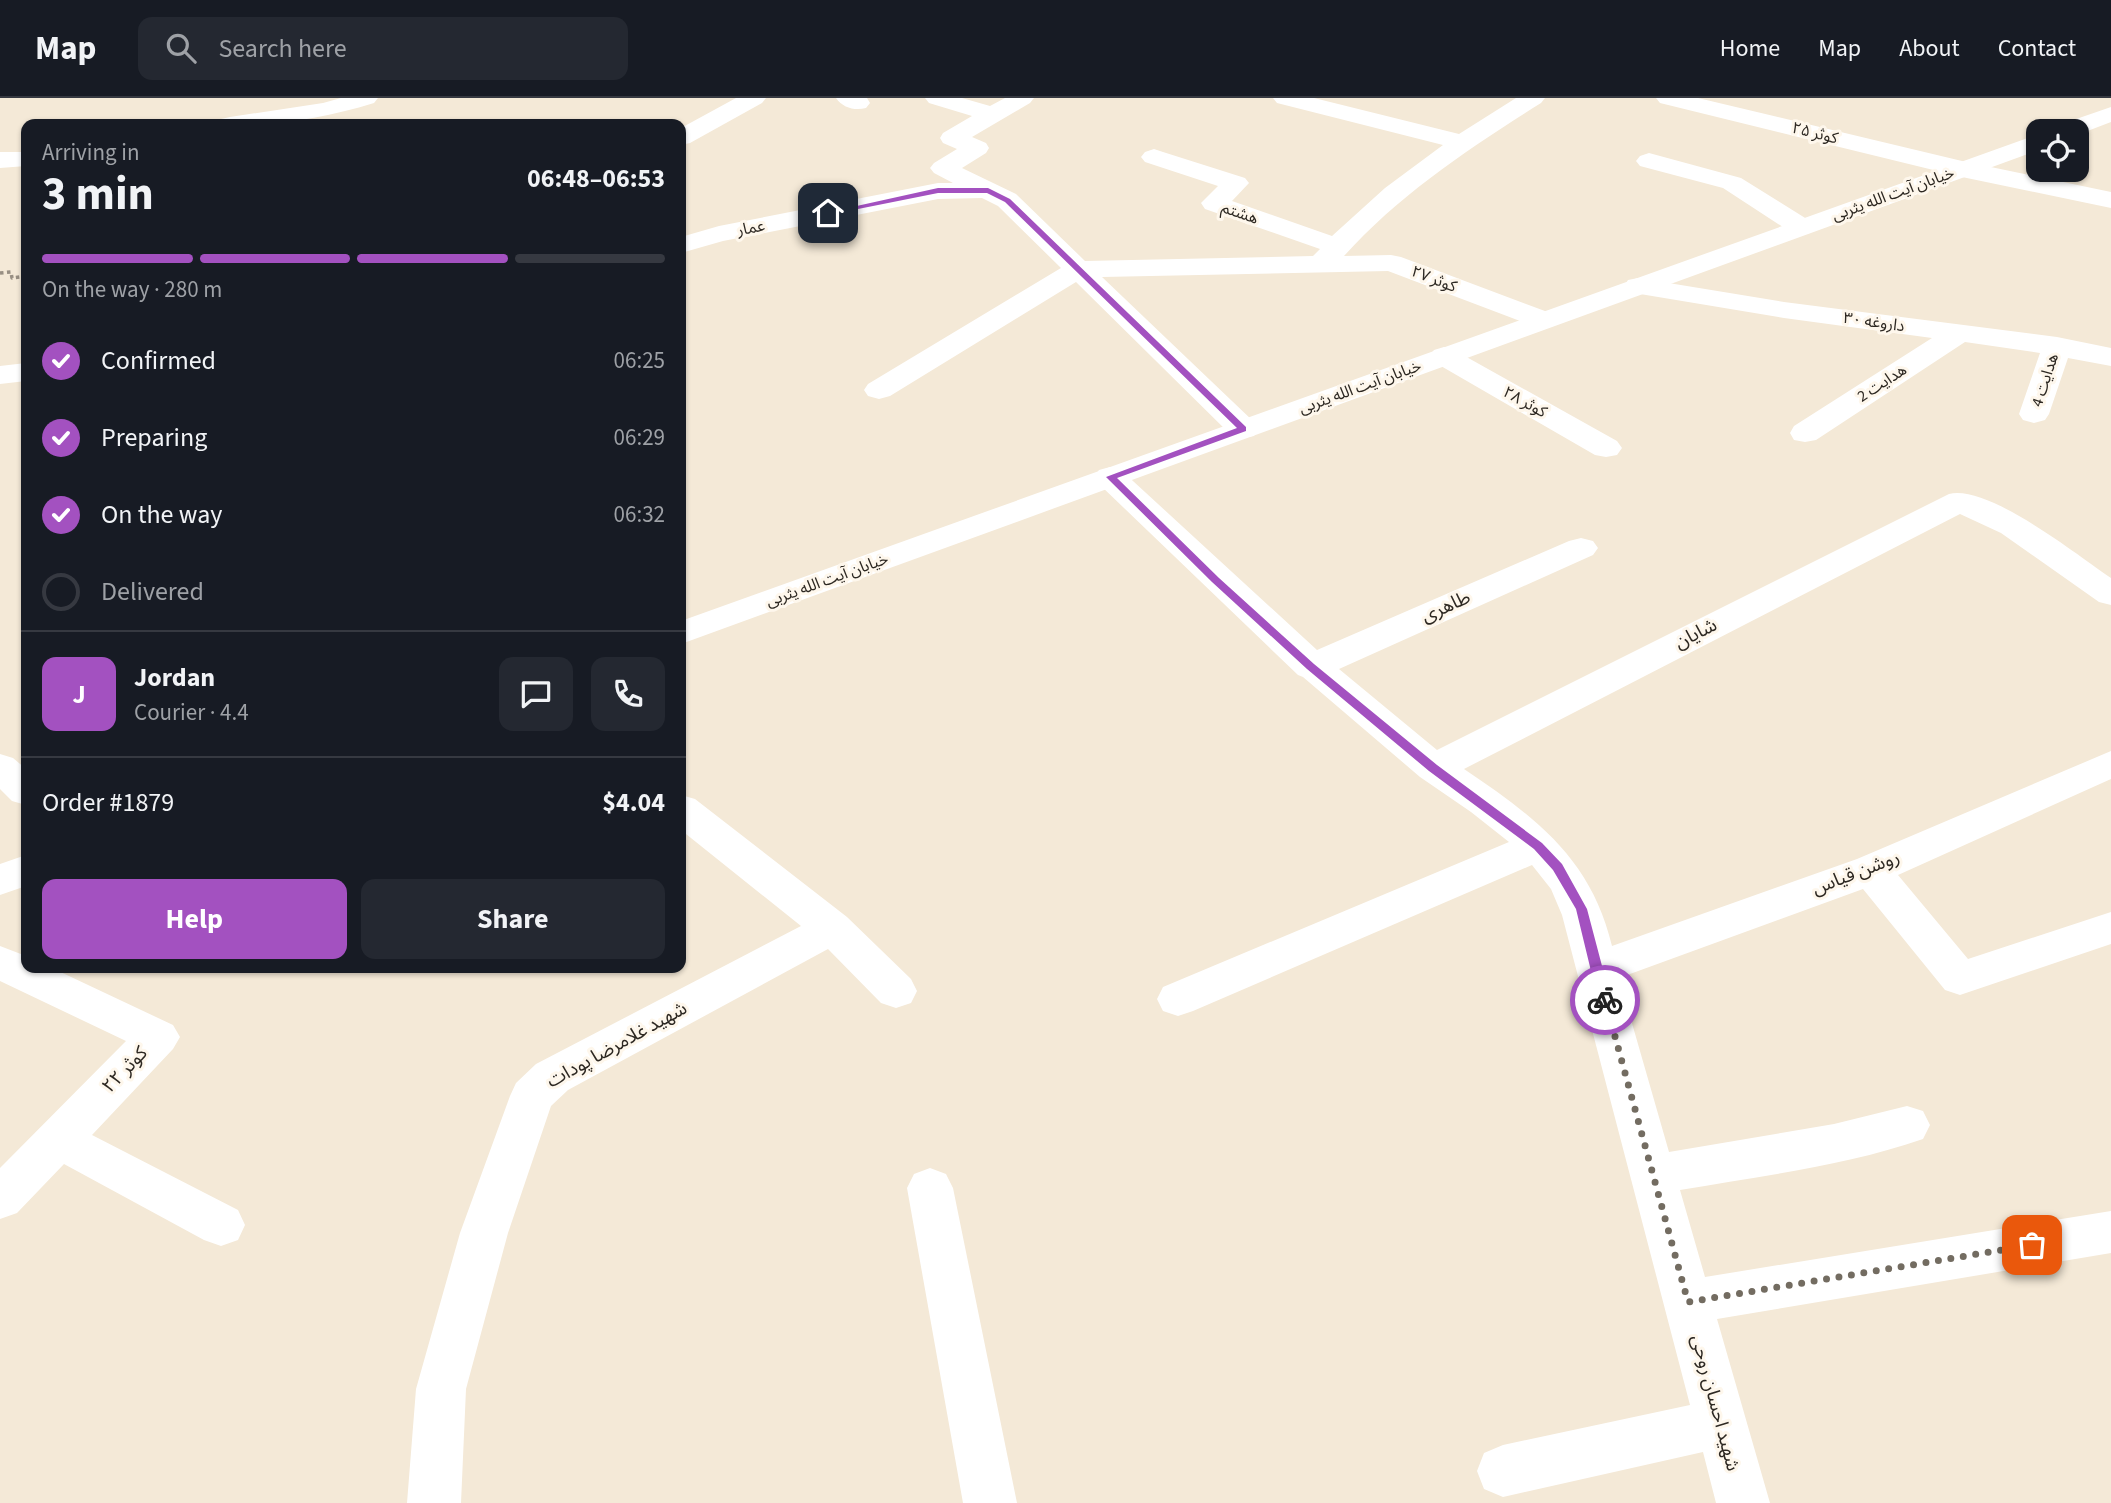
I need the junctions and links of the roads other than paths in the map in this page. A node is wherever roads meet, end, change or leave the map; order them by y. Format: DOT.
graph roads {
  1 [pos="366,98"];
  2 [pos="754,98"];
  3 [pos="937,98"];
  4 [pos="1022,98"];
  5 [pos="1285,98"];
  6 [pos="1385,98"];
  7 [pos="1533,98"];
  8 [pos="1668,98"];
  9 [pos="326,111"];
  10 [pos="2111,114"];
  11 [pos="993,115"];
  12 [pos="1361,117"];
  13 [pos="267,119"];
  14 [pos="2089,122"];
  15 [pos="686,135"];
  16 [pos="1460,142"];
  17 [pos="2026,146"];
  18 [pos="1154,157"];
  19 [pos="21,159"];
  20 [pos="0,160"];
  21 [pos="1648,161"];
  22 [pos="1962,169"];
  23 [pos="988,190"];
  24 [pos="2111,200"];
  25 [pos="686,225"];
  26 [pos="1801,227"];
  27 [pos="719,234"];
  28 [pos="686,244"];
  29 [pos="1329,255"];
  30 [pos="1079,269"];
  31 [pos="1638,286"];
  32 [pos="1543,320"];
  33 [pos="1958,334"];
  34 [pos="2057,346"];
  35 [pos="1444,356"];
  36 [pos="2111,357"];
  37 [pos="21,373"];
  38 [pos="0,375"];
  39 [pos="879,390"];
  40 [pos="2034,414"];
  41 [pos="1243,429"];
  42 [pos="1805,433"];
  43 [pos="1606,448"];
  44 [pos="1110,477"];
  45 [pos="1581,548"];
  46 [pos="2111,594"];
  47 [pos="686,632"];
  48 [pos="1311,667"];
  49 [pos="2111,764"];
  50 [pos="0,767"];
  51 [pos="1433,768"];
  52 [pos="21,786"];
  53 [pos="686,813"];
  54 [pos="1538,846"];
  55 [pos="1871,870"];
  56 [pos="21,872"];
  57 [pos="0,880"];
  58 [pos="832,928"];
  59 [pos="2111,928"];
  60 [pos="0,962"];
  61 [pos="1596,969"];
  62 [pos="21,972"];
  63 [pos="23,973"];
  64 [pos="896,990"];
  65 [pos="1178,999"];
  66 [pos="1907,1125"];
  67 [pos="58,1139"];
  68 [pos="1653,1175"];
  69 [pos="930,1188"];
  70 [pos="0,1199"];
  71 [pos="221,1225"];
  72 [pos="2111,1232"];
  73 [pos="1688,1302"];
  74 [pos="1721,1423"];
  75 [pos="1503,1471"];
  76 [pos="434,1503"];
  77 [pos="990,1503"];
  78 [pos="1743,1503"];
  1 -- 9 [label="street"];
  2 -- 15 [label="street"];
  3 -- 11 [label="street"];
  4 -- 11 [label="street"];
  5 -- 12 [label="street"];
  6 -- 12 [label="street"];
  7 -- 16 [label="street"];
  8 -- 22 [label="street, کوثر ۲۵"];
  9 -- 13 [label="street"];
  10 -- 14 [label="street"];
  11 -- 23 [label="street"];
  12 -- 16 [label="street"];
  16 -- 29 [label="street"];
  17 -- 22 [label="street, خیابان آیت الله یثربی"];
  18 -- 29 [label="street, هشتم"];
  19 -- 20 [label="street"];
  21 -- 26 [label="street"];
  22 -- 24 [label="street, کوثر ۲۵"];
  22 -- 26 [label="street, خیابان آیت الله یثربی"];
  23 -- 27 [label="street, عمار"];
  23 -- 30 [label="street"];
  25 -- 27 [label="street"];
  26 -- 31 [label="street, خیابان آیت الله یثربی"];
  27 -- 28 [label="street, عمار"];
  29 -- 30 [label="street, کوثر ۲۷"];
  29 -- 32 [label="street, کوثر ۲۷"];
  30 -- 39 [label="street"];
  30 -- 41 [label="street"];
  31 -- 32 [label="street, خیابان آیت الله یثربی"];
  31 -- 33 [label="street, داروغه ۳۰"];
  32 -- 35 [label="street, خیابان آیت الله یثربی"];
  33 -- 34 [label="street, داروغه ۳۰"];
  33 -- 42 [label="street, هدایت 2"];
  34 -- 36 [label="street, داروغه ۳۰"];
  34 -- 40 [label="street, هدایت 4"];
  35 -- 41 [label="street, خیابان آیت الله یثربی"];
  35 -- 43 [label="street, کوثر ۲۸"];
  37 -- 38 [label="street"];
  41 -- 44 [label="street, خیابان آیت الله یثربی"];
  44 -- 47 [label="street, خیابان آیت الله یثربی"];
  44 -- 48 [label="street, شهید احسان روحی"];
  45 -- 48 [label="street, طاهری"];
  46 -- 51 [label="street, شایان"];
  48 -- 51 [label="street, شهید احسان روحی"];
  49 -- 55 [label="street, روشن قیاس"];
  50 -- 52 [label="street"];
  51 -- 54 [label="street, شهید احسان روحی"];
  53 -- 58 [label="street"];
  54 -- 61 [label="street, شهید احسان روحی"];
  54 -- 65 [label="street"];
  55 -- 59 [label="street"];
  55 -- 61 [label="street, روشن قیاس"];
  56 -- 57 [label="street"];
  58 -- 64 [label="street"];
  58 -- 76 [label="street, شهید غلامرضا پودات"];
  60 -- 62 [label="street, کوثر ۲۲"];
  61 -- 68 [label="street, شهید احسان روحی"];
  63 -- 67 [label="street, کوثر ۲۲"];
  66 -- 68 [label="street"];
  67 -- 70 [label="street, کوثر ۲۲"];
  67 -- 71 [label="street"];
  68 -- 73 [label="street, شهید احسان روحی"];
  69 -- 77 [label="street"];
  72 -- 73 [label="street"];
  73 -- 74 [label="street, شهید احسان روحی"];
  74 -- 75 [label="street"];
  74 -- 78 [label="street, شهید احسان روحی"];
}
